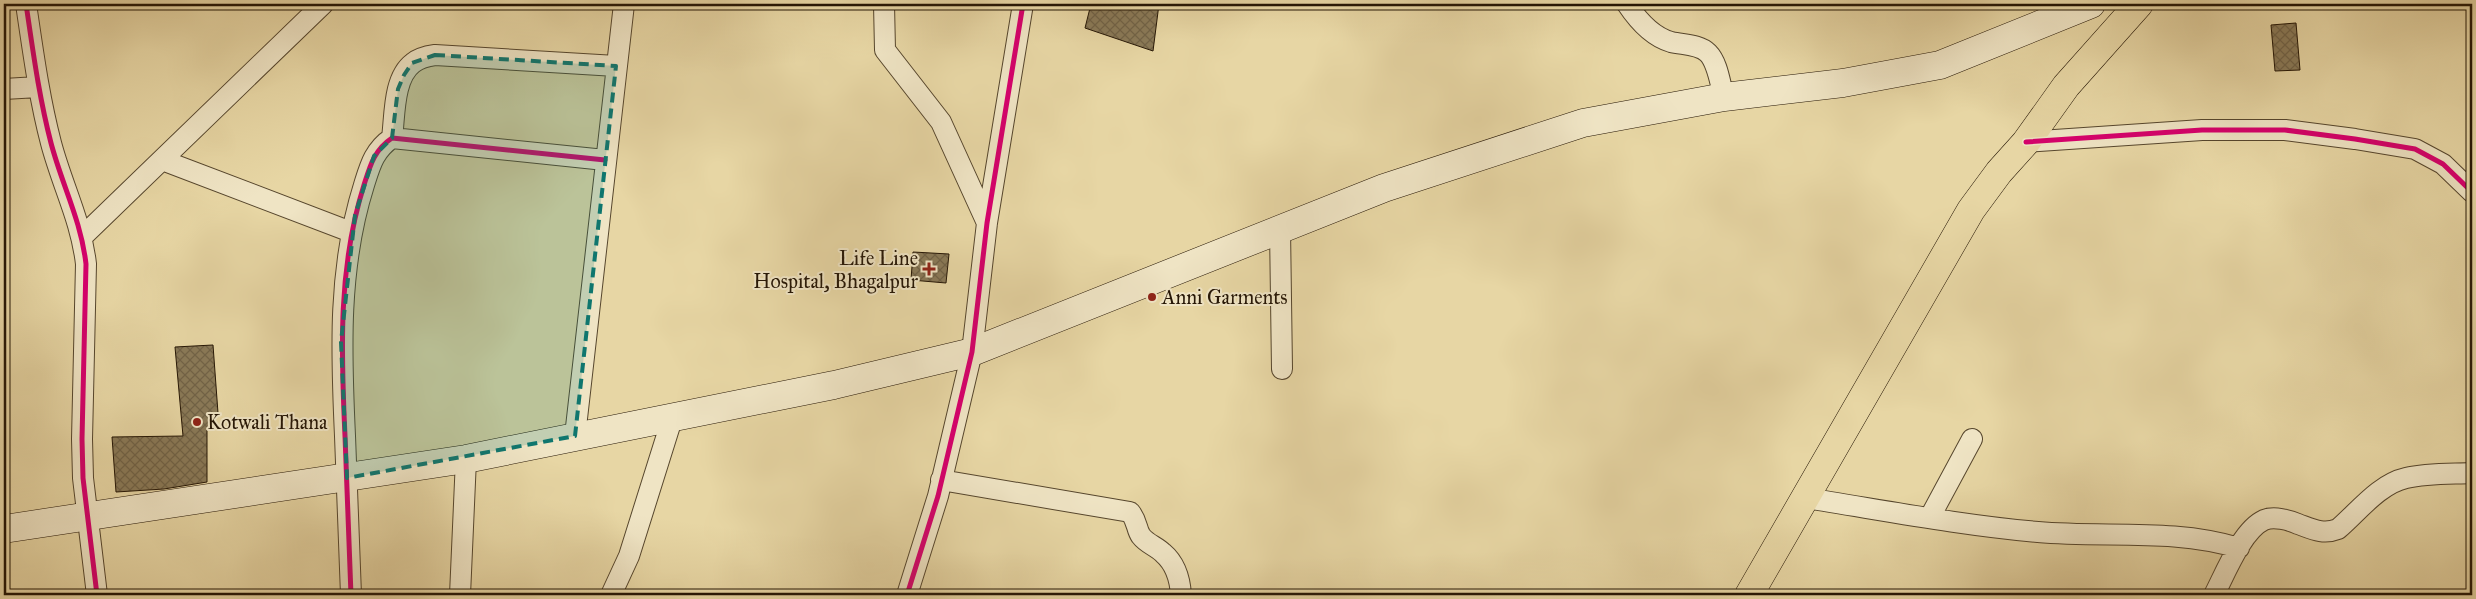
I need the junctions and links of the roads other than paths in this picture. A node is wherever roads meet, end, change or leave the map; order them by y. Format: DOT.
graph roads {
  1 [pos="26,4"];
  2 [pos="323,4"];
  3 [pos="624,4"];
  4 [pos="884,4"];
  5 [pos="1023,4"];
  6 [pos="1627,4"];
  7 [pos="2091,4"];
  8 [pos="2139,4"];
  9 [pos="616,66"];
  10 [pos="38,86"];
  11 [pos="4,89"];
  12 [pos="1724,97"];
  13 [pos="392,138"];
  14 [pos="2026,142"];
  15 [pos="162,160"];
  16 [pos="605,160"];
  17 [pos="2472,192"];
  18 [pos="987,223"];
  19 [pos="1280,229"];
  20 [pos="351,232"];
  21 [pos="83,236"];
  22 [pos="972,352"];
  23 [pos="1282,369"];
  24 [pos="672,419"];
  25 [pos="575,436"];
  26 [pos="1972,439"];
  27 [pos="466,458"];
  28 [pos="2472,473"];
  29 [pos="347,478"];
  30 [pos="942,480"];
  31 [pos="1805,498"];
  32 [pos="87,516"];
  33 [pos="1930,517"];
  34 [pos="4,529"];
  35 [pos="2239,548"];
  36 [pos="97,595"];
  37 [pos="351,595"];
  38 [pos="460,595"];
  39 [pos="611,595"];
  40 [pos="907,595"];
  41 [pos="1181,595"];
  42 [pos="1749,595"];
  43 [pos="2214,595"];
  1 -- 10 [label="street"];
  2 -- 15 [label="street"];
  3 -- 9 [label="street"];
  4 -- 18 [label="street"];
  5 -- 18 [label="street"];
  6 -- 12 [label="street"];
  7 -- 12 [label="main road"];
  8 -- 14 [label="main road"];
  9 -- 13 [label="street"];
  9 -- 16 [label="street"];
  10 -- 11 [label="street"];
  10 -- 21 [label="street"];
  12 -- 19 [label="main road"];
  13 -- 16 [label="street"];
  13 -- 20 [label="street"];
  14 -- 17 [label="street"];
  14 -- 31 [label="main road"];
  15 -- 20 [label="street"];
  15 -- 21 [label="street"];
  16 -- 25 [label="street"];
  18 -- 22 [label="street"];
  19 -- 22 [label="main road"];
  19 -- 23 [label="street"];
  20 -- 29 [label="street"];
  21 -- 32 [label="street"];
  22 -- 24 [label="main road"];
  22 -- 30 [label="street"];
  24 -- 25 [label="main road"];
  24 -- 39 [label="street"];
  25 -- 27 [label="main road"];
  26 -- 33 [label="street"];
  27 -- 29 [label="main road"];
  27 -- 38 [label="street"];
  28 -- 35 [label="street"];
  29 -- 32 [label="main road"];
  29 -- 37 [label="street"];
  30 -- 40 [label="street"];
  30 -- 41 [label="street"];
  31 -- 33 [label="street"];
  31 -- 42 [label="main road"];
  32 -- 34 [label="main road"];
  32 -- 36 [label="street"];
  33 -- 35 [label="street"];
  35 -- 43 [label="street"];
}
